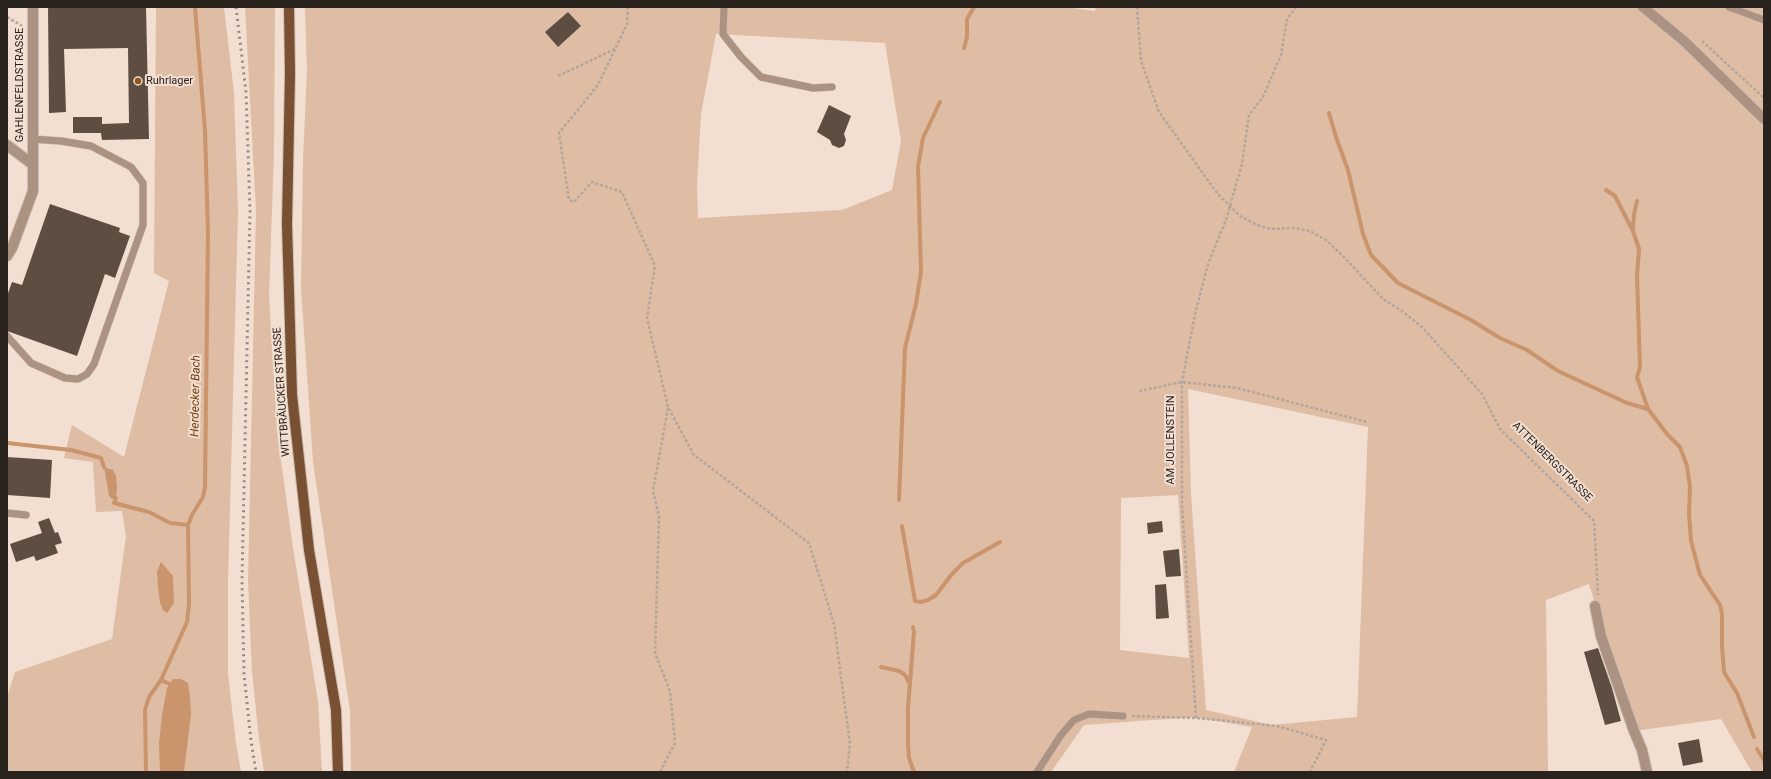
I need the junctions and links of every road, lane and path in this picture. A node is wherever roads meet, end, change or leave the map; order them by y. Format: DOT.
graph roads {
  1 [pos="32,7"];
  2 [pos="289,7"];
  3 [pos="628,7"];
  4 [pos="724,7"];
  5 [pos="1137,7"];
  6 [pos="1296,7"];
  7 [pos="1643,7"];
  8 [pos="1729,7"];
  9 [pos="7,17"];
  10 [pos="1764,20"];
  11 [pos="32,33"];
  12 [pos="615,48"];
  13 [pos="558,76"];
  14 [pos="832,87"];
  15 [pos="1764,119"];
  16 [pos="32,139"];
  17 [pos="7,145"];
  18 [pos="32,164"];
  19 [pos="1229,206"];
  20 [pos="7,256"];
  21 [pos="7,336"];
  22 [pos="1182,382"];
  23 [pos="1139,391"];
  24 [pos="668,407"];
  25 [pos="1367,422"];
  26 [pos="7,513"];
  27 [pos="26,515"];
  28 [pos="1597,602"];
  29 [pos="1123,716"];
  30 [pos="1196,718"];
  31 [pos="338,772"];
  32 [pos="660,772"];
  33 [pos="847,772"];
  34 [pos="1037,772"];
  35 [pos="1310,772"];
  36 [pos="1648,772"];
  1 -- 11 [label="street, GAHLENFELDSTRASSE"];
  2 -- 31 [label="main road, WITTBRÄUCKER STRASSE"];
  3 -- 12 [label="path"];
  4 -- 14 [label="lane"];
  5 -- 19 [label="path"];
  6 -- 19 [label="path, AM JOLLENSTEIN"];
  7 -- 15 [label="street"];
  8 -- 10 [label="lane"];
  9 -- 11 [label="path"];
  11 -- 16 [label="street, GAHLENFELDSTRASSE"];
  12 -- 13 [label="path"];
  12 -- 24 [label="path"];
  16 -- 18 [label="street, GAHLENFELDSTRASSE"];
  16 -- 21 [label="lane"];
  17 -- 18 [label="street, GAHLENFELDSTRASSE"];
  18 -- 20 [label="street, GAHLENFELDSTRASSE"];
  19 -- 22 [label="path, AM JOLLENSTEIN"];
  19 -- 28 [label="path, ATTENBERGSTRASSE"];
  22 -- 23 [label="path"];
  22 -- 25 [label="path"];
  22 -- 30 [label="path, AM JOLLENSTEIN"];
  24 -- 32 [label="path"];
  24 -- 33 [label="path"];
  26 -- 27 [label="lane"];
  28 -- 36 [label="street"];
  29 -- 30 [label="path"];
  29 -- 34 [label="lane"];
  30 -- 35 [label="path"];
}
